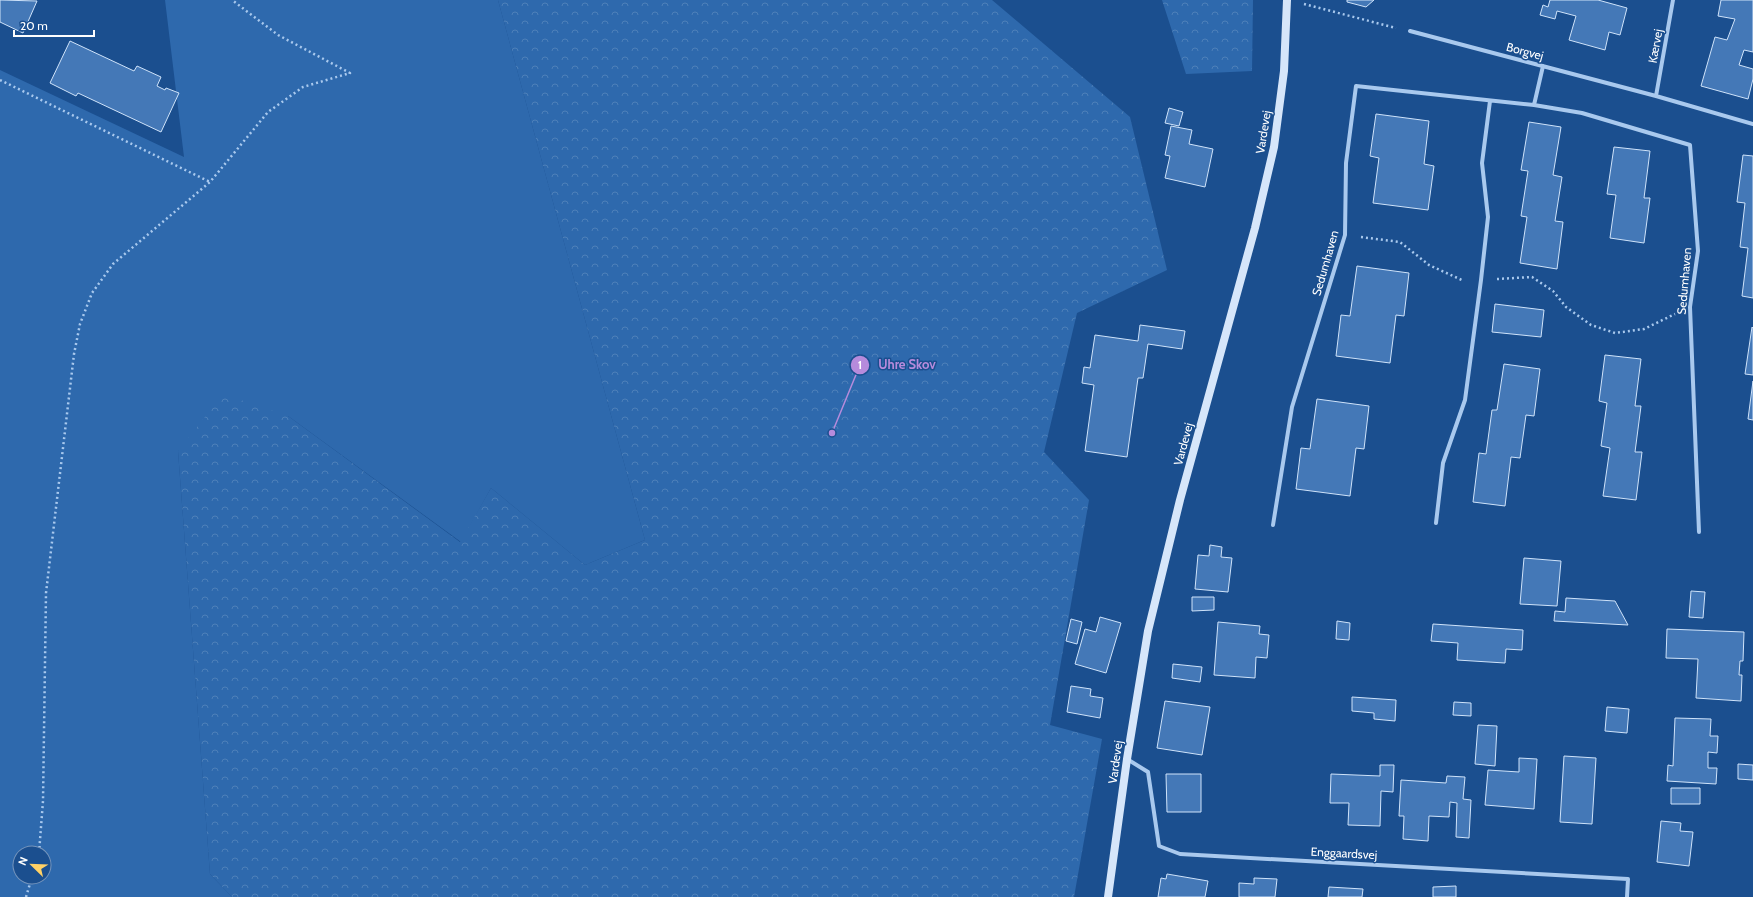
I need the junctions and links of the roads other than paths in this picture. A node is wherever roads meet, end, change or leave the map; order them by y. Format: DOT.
graph roads {
  1 [pos="1287,0"];
  2 [pos="1673,0"];
  3 [pos="1410,31"];
  4 [pos="1543,66"];
  5 [pos="1656,96"];
  6 [pos="1490,100"];
  7 [pos="1534,105"];
  8 [pos="1753,124"];
  9 [pos="1436,523"];
  10 [pos="1273,525"];
  11 [pos="1699,532"];
  12 [pos="1127,759"];
  13 [pos="1108,897"];
  14 [pos="1627,897"];
  1 -- 12 [label="street, Vardevej"];
  2 -- 5 [label="street, Kærvej"];
  3 -- 4 [label="street, Borgvej"];
  4 -- 5 [label="street, Borgvej"];
  4 -- 7 [label="street"];
  5 -- 8 [label="street, Borgvej"];
  6 -- 7 [label="street, Sedumhaven"];
  6 -- 9 [label="street"];
  6 -- 10 [label="street, Sedumhaven"];
  7 -- 11 [label="street, Sedumhaven"];
  12 -- 13 [label="street, Vardevej"];
  12 -- 14 [label="street, Enggaardsvej"];
}
